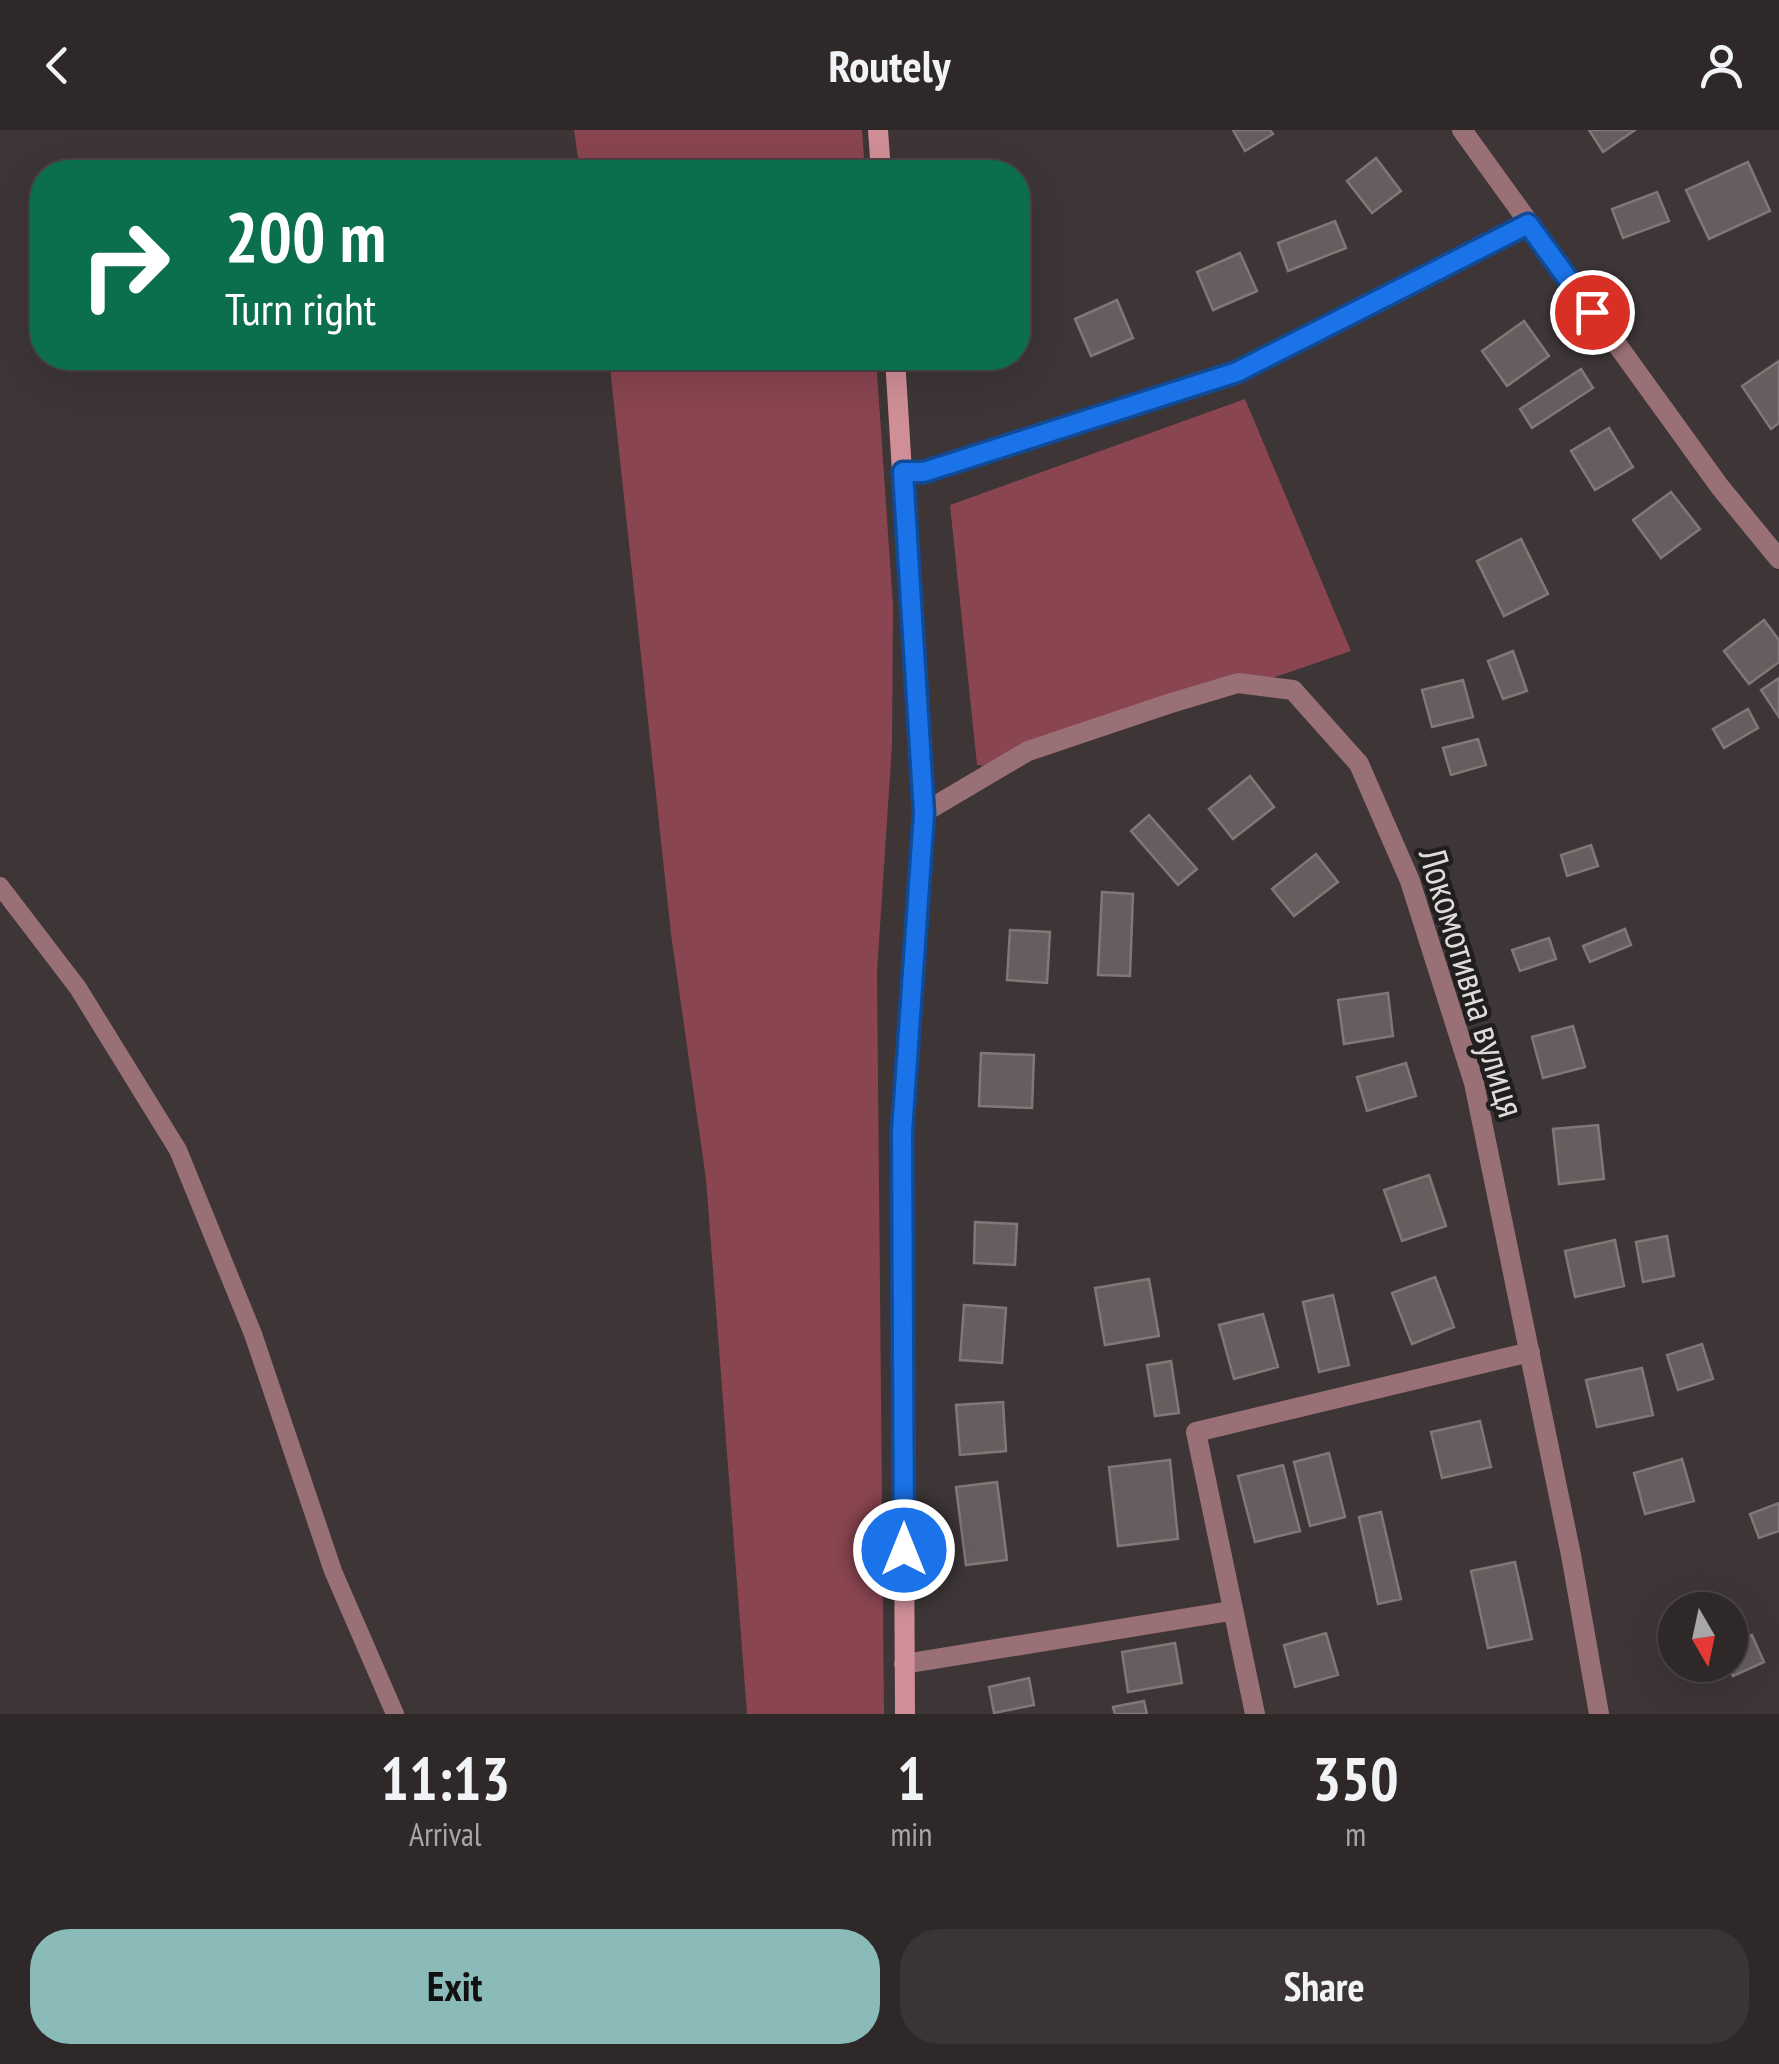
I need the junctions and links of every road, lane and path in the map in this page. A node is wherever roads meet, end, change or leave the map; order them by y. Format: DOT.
graph roads {
  1 [pos="878,130"];
  2 [pos="1462,130"];
  3 [pos="881,160"];
  4 [pos="1528,224"];
  5 [pos="896,370"];
  6 [pos="903,472"];
  7 [pos="1779,559"];
  8 [pos="924,813"];
  9 [pos="0,886"];
  10 [pos="1530,1352"];
  11 [pos="1230,1611"];
  12 [pos="904,1664"];
  13 [pos="395,1714"];
  14 [pos="905,1714"];
  15 [pos="1255,1714"];
  16 [pos="1600,1714"];
  1 -- 3 [label="street"];
  2 -- 4 [label="street"];
  4 -- 6 [label="street"];
  4 -- 7 [label="street"];
  5 -- 6 [label="street"];
  6 -- 8 [label="street"];
  8 -- 10 [label="street, Локомотивна вулиця"];
  8 -- 12 [label="street"];
  9 -- 13 [label="lane"];
  10 -- 11 [label="street"];
  10 -- 16 [label="street, Локомотивна вулиця"];
  11 -- 12 [label="street"];
  11 -- 15 [label="street"];
  12 -- 14 [label="street"];
}
